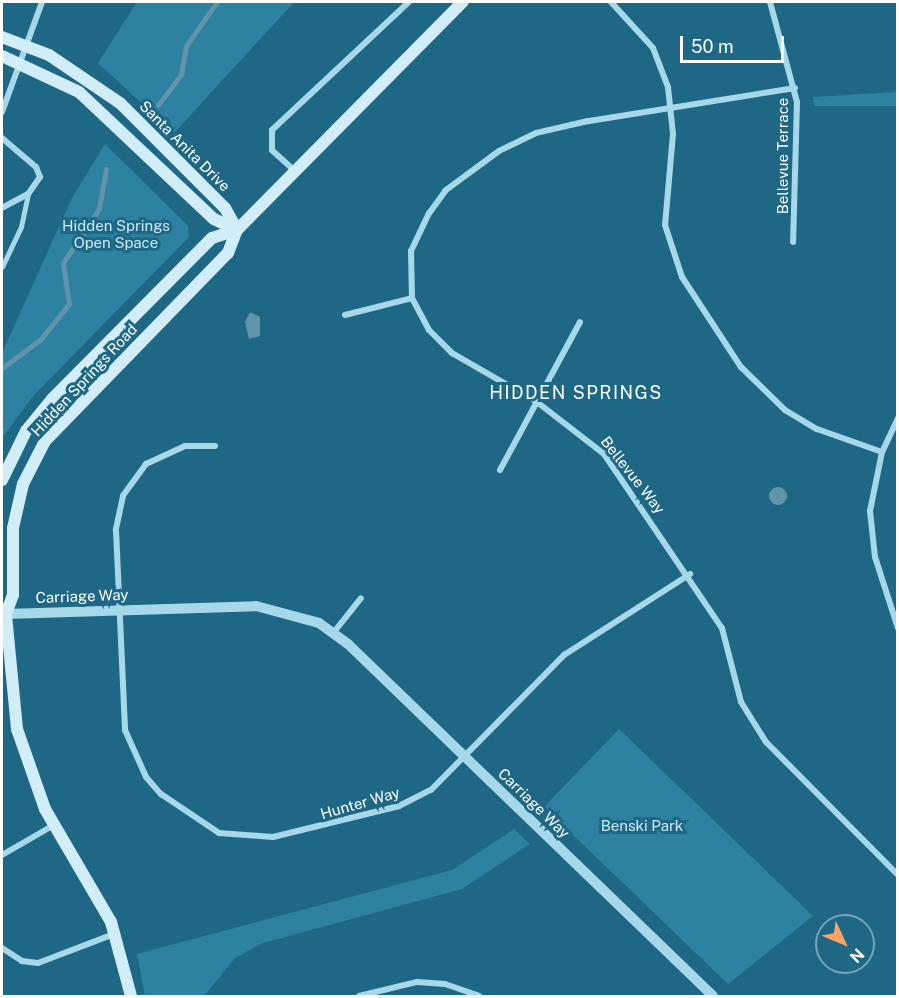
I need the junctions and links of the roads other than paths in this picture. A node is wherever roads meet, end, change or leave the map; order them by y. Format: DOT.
graph roads {
  1 [pos="42,2"];
  2 [pos="409,2"];
  3 [pos="463,2"];
  4 [pos="611,2"];
  5 [pos="770,2"];
  6 [pos="2,37"];
  7 [pos="29,47"];
  8 [pos="2,56"];
  9 [pos="23,64"];
  10 [pos="795,88"];
  11 [pos="671,106"];
  12 [pos="2,112"];
  13 [pos="2,138"];
  14 [pos="295,171"];
  15 [pos="28,194"];
  16 [pos="2,208"];
  17 [pos="237,230"];
  18 [pos="793,242"];
  19 [pos="2,267"];
  20 [pos="412,298"];
  21 [pos="345,315"];
  22 [pos="580,322"];
  23 [pos="537,402"];
  24 [pos="897,418"];
  25 [pos="215,446"];
  26 [pos="882,452"];
  27 [pos="500,470"];
  28 [pos="2,480"];
  29 [pos="690,574"];
  30 [pos="361,598"];
  31 [pos="120,610"];
  32 [pos="4,611"];
  33 [pos="897,628"];
  34 [pos="334,632"];
  35 [pos="465,757"];
  36 [pos="54,825"];
  37 [pos="2,855"];
  38 [pos="896,870"];
  39 [pos="116,933"];
  40 [pos="2,948"];
  41 [pos="131,996"];
  42 [pos="359,996"];
  43 [pos="479,996"];
  44 [pos="713,996"];
  1 -- 7 [label="street"];
  2 -- 14 [label="street"];
  3 -- 14 [label="main road, Hidden Springs Road"];
  4 -- 11 [label="street"];
  5 -- 10 [label="street, Bellevue Terrace"];
  6 -- 7 [label="main road, Santa Anita Drive"];
  7 -- 9 [label="street"];
  7 -- 17 [label="main road, Santa Anita Drive"];
  8 -- 9 [label="main road"];
  9 -- 12 [label="street"];
  9 -- 17 [label="main road"];
  10 -- 11 [label="street, Bellevue Way"];
  10 -- 18 [label="street, Bellevue Terrace"];
  11 -- 20 [label="street, Bellevue Way"];
  11 -- 26 [label="street"];
  13 -- 15 [label="street"];
  14 -- 17 [label="main road, Hidden Springs Road"];
  15 -- 16 [label="street"];
  15 -- 19 [label="lane"];
  17 -- 28 [label="main road, Hidden Springs Road"];
  17 -- 32 [label="main road, Hidden Springs Road"];
  20 -- 21 [label="street"];
  20 -- 23 [label="street, Bellevue Way"];
  22 -- 23 [label="street"];
  23 -- 27 [label="street"];
  23 -- 29 [label="street, Bellevue Way"];
  24 -- 26 [label="street"];
  25 -- 31 [label="street, Hunter Way"];
  26 -- 33 [label="street"];
  29 -- 35 [label="street, Hunter Way"];
  29 -- 38 [label="street, Bellevue Way"];
  30 -- 34 [label="street"];
  31 -- 32 [label="street, Carriage Way"];
  31 -- 34 [label="street, Carriage Way"];
  31 -- 35 [label="street, Hunter Way"];
  32 -- 36 [label="main road, Hidden Springs Road"];
  34 -- 35 [label="street, Carriage Way"];
  35 -- 44 [label="street, Carriage Way"];
  36 -- 37 [label="street"];
  36 -- 39 [label="main road, Hidden Springs Road"];
  39 -- 40 [label="street"];
  39 -- 41 [label="main road, Hidden Springs Road"];
  42 -- 43 [label="street"];
}
